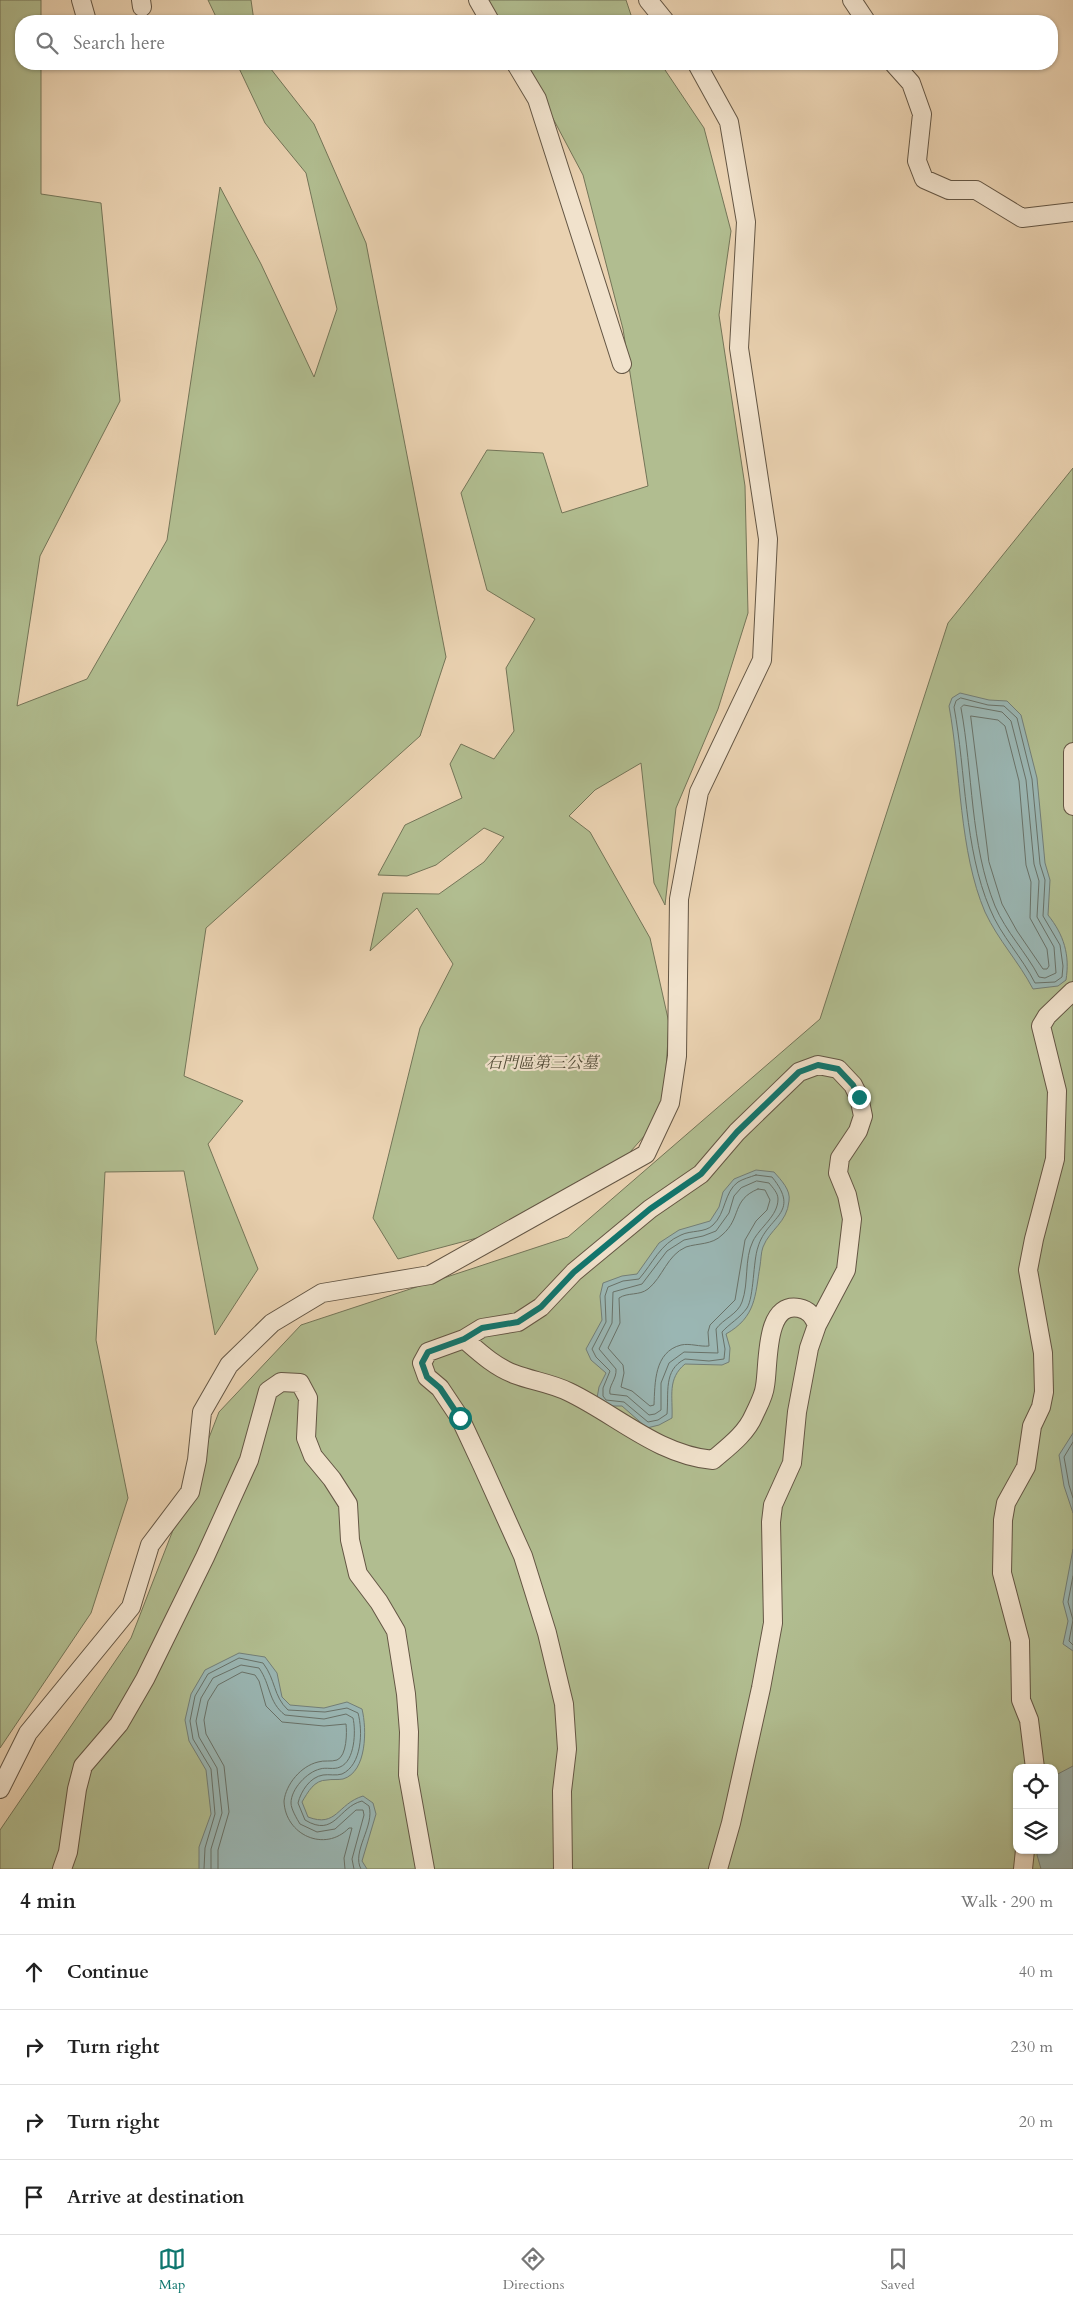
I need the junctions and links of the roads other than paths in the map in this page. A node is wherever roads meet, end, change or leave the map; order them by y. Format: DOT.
graph roads {
  1 [pos="81,0"];
  2 [pos="478,0"];
  3 [pos="648,0"];
  4 [pos="852,0"];
  5 [pos="85,15"];
  6 [pos="487,15"];
  7 [pos="660,15"];
  8 [pos="862,15"];
  9 [pos="519,70"];
  10 [pos="700,70"];
  11 [pos="899,70"];
  12 [pos="1073,212"];
  13 [pos="622,364"];
  14 [pos="1073,752"];
  15 [pos="1073,806"];
  16 [pos="1073,991"];
  17 [pos="817,1325"];
  18 [pos="464,1339"];
  19 [pos="1034,1764"];
  20 [pos="0,1789"];
  21 [pos="1024,1854"];
  22 [pos="62,1869"];
  23 [pos="426,1869"];
  24 [pos="563,1869"];
  25 [pos="718,1869"];
  26 [pos="1022,1869"];
  1 -- 5 [label="street"];
  2 -- 6 [label="street"];
  3 -- 7 [label="street"];
  4 -- 8 [label="street"];
  9 -- 13 [label="street"];
  10 -- 20 [label="street"];
  11 -- 12 [label="street"];
  14 -- 15 [label="street"];
  16 -- 19 [label="street"];
  17 -- 18 [label="street"];
  17 -- 18 [label="street"];
  17 -- 25 [label="street"];
  18 -- 24 [label="street"];
  21 -- 26 [label="street"];
  22 -- 23 [label="street"];
}
